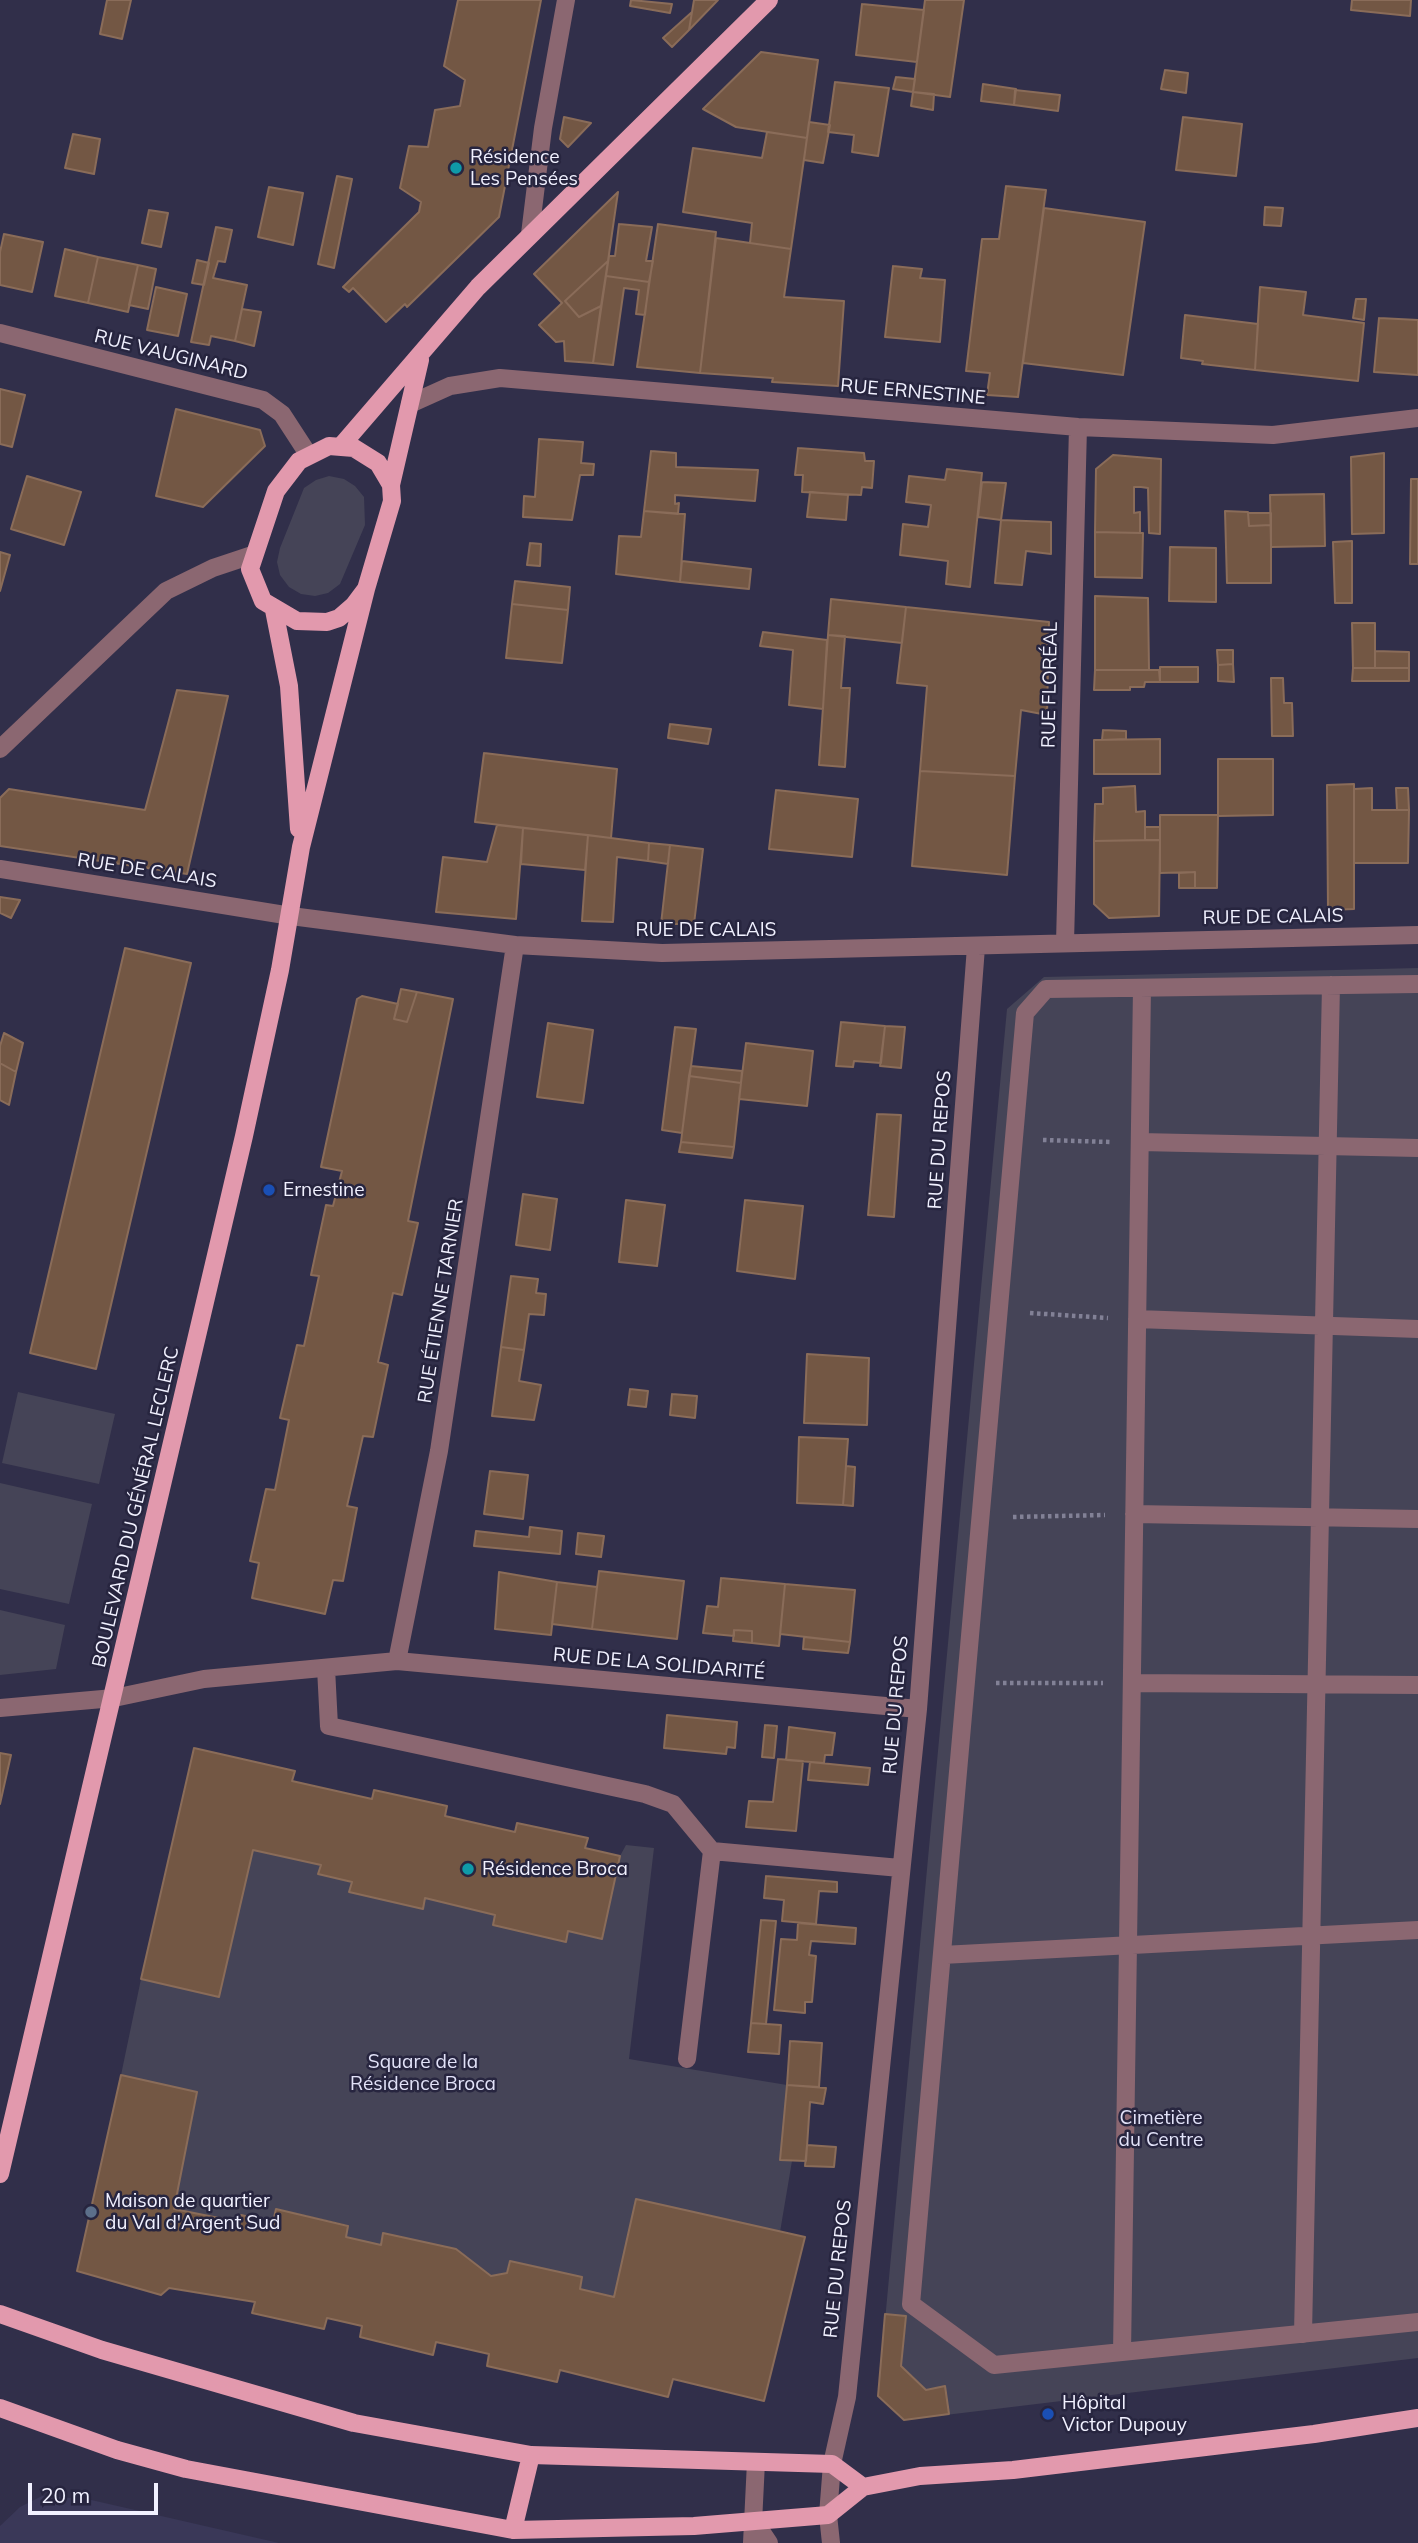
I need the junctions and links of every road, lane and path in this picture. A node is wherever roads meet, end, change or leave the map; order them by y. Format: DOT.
graph roads {
  1 [pos="566,0"];
  2 [pos="769,0"];
  3 [pos="530,234"];
  4 [pos="0,333"];
  5 [pos="421,356"];
  6 [pos="410,404"];
  7 [pos="1418,418"];
  8 [pos="1078,427"];
  9 [pos="341,446"];
  10 [pos="308,454"];
  11 [pos="391,485"];
  12 [pos="253,555"];
  13 [pos="366,589"];
  14 [pos="274,610"];
  15 [pos="0,749"];
  16 [pos="301,847"];
  17 [pos="0,869"];
  18 [pos="290,916"];
  19 [pos="1418,935"];
  20 [pos="1065,943"];
  21 [pos="515,945"];
  22 [pos="976,947"];
  23 [pos="1418,984"];
  24 [pos="1331,985"];
  25 [pos="1142,988"];
  26 [pos="1014,1140"];
  27 [pos="1140,1142"];
  28 [pos="1328,1146"];
  29 [pos="1418,1148"];
  30 [pos="999,1312"];
  31 [pos="1137,1319"];
  32 [pos="1324,1328"];
  33 [pos="1418,1329"];
  34 [pos="1134,1514"];
  35 [pos="981,1517"];
  36 [pos="1321,1519"];
  37 [pos="1418,1519"];
  38 [pos="397,1661"];
  39 [pos="326,1668"];
  40 [pos="966,1683"];
  41 [pos="1132,1683"];
  42 [pos="1317,1684"];
  43 [pos="1418,1685"];
  44 [pos="114,1698"];
  45 [pos="0,1708"];
  46 [pos="918,1709"];
  47 [pos="712,1851"];
  48 [pos="900,1868"];
  49 [pos="1418,1930"];
  50 [pos="1312,1936"];
  51 [pos="1128,1945"];
  52 [pos="942,1955"];
  53 [pos="687,2059"];
  54 [pos="0,2174"];
  55 [pos="0,2314"];
  56 [pos="1418,2322"];
  57 [pos="1303,2334"];
  58 [pos="1122,2352"];
  59 [pos="0,2408"];
  60 [pos="1418,2418"];
  61 [pos="531,2455"];
  62 [pos="755,2462"];
  63 [pos="832,2464"];
  64 [pos="863,2487"];
  65 [pos="828,2515"];
  66 [pos="755,2522"];
  67 [pos="509,2536"];
  68 [pos="752,2543"];
  69 [pos="769,2543"];
  70 [pos="831,2543"];
  1 -- 3 [label="street"];
  2 -- 3 [label="main road"];
  3 -- 5 [label="main road"];
  4 -- 10 [label="street, RUE VAUGINARD"];
  5 -- 6 [label="main road"];
  5 -- 9 [label="main road"];
  6 -- 8 [label="street, RUE ERNESTINE"];
  6 -- 11 [label="main road"];
  7 -- 8 [label="street, RUE ERNESTINE"];
  8 -- 20 [label="street, RUE FLORÉAL"];
  9 -- 10 [label="main road"];
  9 -- 11 [label="main road"];
  10 -- 12 [label="main road"];
  11 -- 13 [label="main road"];
  12 -- 14 [label="main road"];
  12 -- 15 [label="street"];
  13 -- 14 [label="main road"];
  13 -- 16 [label="main road, BOULEVARD DU GÉNÉRAL LECLERC"];
  14 -- 16 [label="main road, BOULEVARD DU GÉNÉRAL LECLERC"];
  16 -- 18 [label="main road, BOULEVARD DU GÉNÉRAL LECLERC"];
  17 -- 18 [label="street, RUE DE CALAIS"];
  18 -- 21 [label="street, RUE DE CALAIS"];
  18 -- 44 [label="main road, BOULEVARD DU GÉNÉRAL LECLERC"];
  19 -- 20 [label="street, RUE DE CALAIS"];
  20 -- 22 [label="street, RUE DE CALAIS"];
  21 -- 22 [label="street, RUE DE CALAIS"];
  21 -- 38 [label="street, RUE ÉTIENNE TARNIER"];
  22 -- 46 [label="street, RUE DU REPOS"];
  23 -- 24 [label="street"];
  24 -- 25 [label="street"];
  24 -- 28 [label="street"];
  25 -- 26 [label="street"];
  25 -- 27 [label="street"];
  26 -- 27 [label="path"];
  26 -- 30 [label="street"];
  27 -- 28 [label="street"];
  27 -- 31 [label="street"];
  28 -- 29 [label="street"];
  28 -- 32 [label="street"];
  30 -- 31 [label="path"];
  30 -- 35 [label="street"];
  31 -- 32 [label="street"];
  31 -- 34 [label="street"];
  32 -- 33 [label="street"];
  32 -- 36 [label="street"];
  34 -- 35 [label="path"];
  34 -- 36 [label="street"];
  34 -- 41 [label="street"];
  35 -- 40 [label="street"];
  36 -- 37 [label="street"];
  36 -- 42 [label="street"];
  38 -- 39 [label="street, RUE DE LA SOLIDARITÉ"];
  38 -- 46 [label="street, RUE DE LA SOLIDARITÉ"];
  39 -- 44 [label="street, RUE DE LA SOLIDARITÉ"];
  39 -- 47 [label="street"];
  40 -- 41 [label="path"];
  40 -- 52 [label="street"];
  41 -- 42 [label="street"];
  41 -- 51 [label="street"];
  42 -- 43 [label="street"];
  42 -- 50 [label="street"];
  44 -- 45 [label="street"];
  44 -- 54 [label="main road, BOULEVARD DU GÉNÉRAL LECLERC"];
  46 -- 48 [label="street, RUE DU REPOS"];
  47 -- 48 [label="street"];
  47 -- 53 [label="street"];
  48 -- 63 [label="street, RUE DU REPOS"];
  49 -- 50 [label="street"];
  50 -- 51 [label="street"];
  50 -- 57 [label="street"];
  51 -- 52 [label="street"];
  51 -- 58 [label="street"];
  52 -- 58 [label="street"];
  55 -- 61 [label="main road"];
  56 -- 57 [label="street"];
  57 -- 58 [label="street"];
  59 -- 67 [label="main road"];
  60 -- 64 [label="main road"];
  61 -- 62 [label="main road"];
  61 -- 67 [label="main road"];
  62 -- 63 [label="main road"];
  62 -- 66 [label="street"];
  63 -- 64 [label="main road"];
  63 -- 65 [label="street, RUE DU REPOS"];
  64 -- 65 [label="main road"];
  65 -- 66 [label="main road"];
  65 -- 70 [label="street, RUE DU REPOS"];
  66 -- 67 [label="main road"];
  66 -- 68 [label="street"];
  66 -- 69 [label="street"];
}
